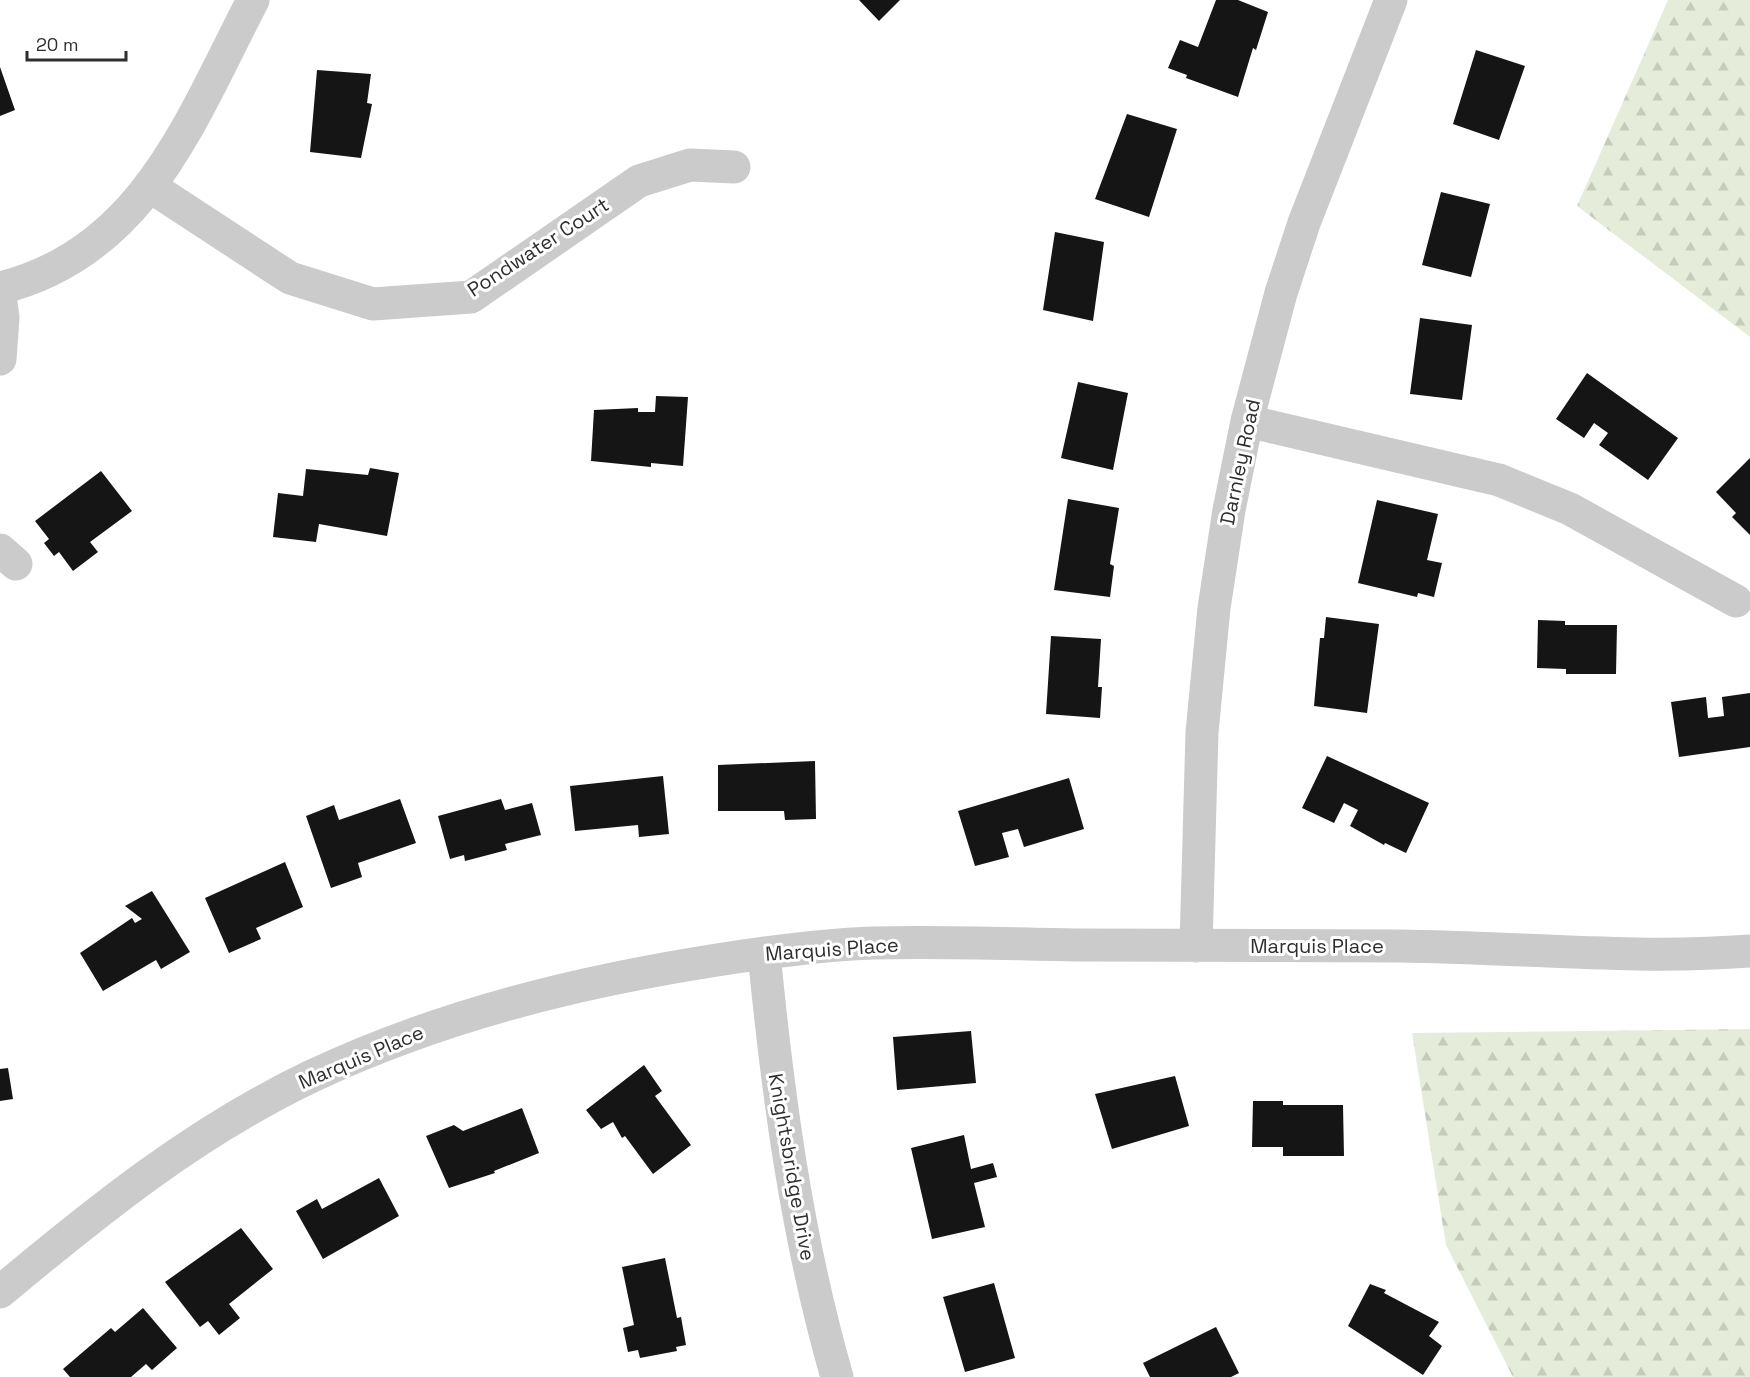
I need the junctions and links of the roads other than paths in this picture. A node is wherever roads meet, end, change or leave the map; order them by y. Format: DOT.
graph roads {
  1 [pos="253,0"];
  2 [pos="1391,0"];
  3 [pos="734,167"];
  4 [pos="151,187"];
  5 [pos="0,288"];
  6 [pos="0,295"];
  7 [pos="0,359"];
  8 [pos="1247,421"];
  9 [pos="1736,601"];
  10 [pos="1196,946"];
  11 [pos="1750,951"];
  12 [pos="764,953"];
  13 [pos="0,1292"];
  14 [pos="837,1377"];
  1 -- 4 [label="street"];
  2 -- 8 [label="street, Darnley Road"];
  3 -- 4 [label="street, Pondwater Court"];
  4 -- 5 [label="street"];
  6 -- 7 [label="street"];
  8 -- 9 [label="street"];
  8 -- 10 [label="street, Darnley Road"];
  10 -- 11 [label="street, Marquis Place"];
  10 -- 12 [label="street, Marquis Place"];
  12 -- 13 [label="street, Marquis Place"];
  12 -- 14 [label="street, Knightsbridge Drive"];
}
